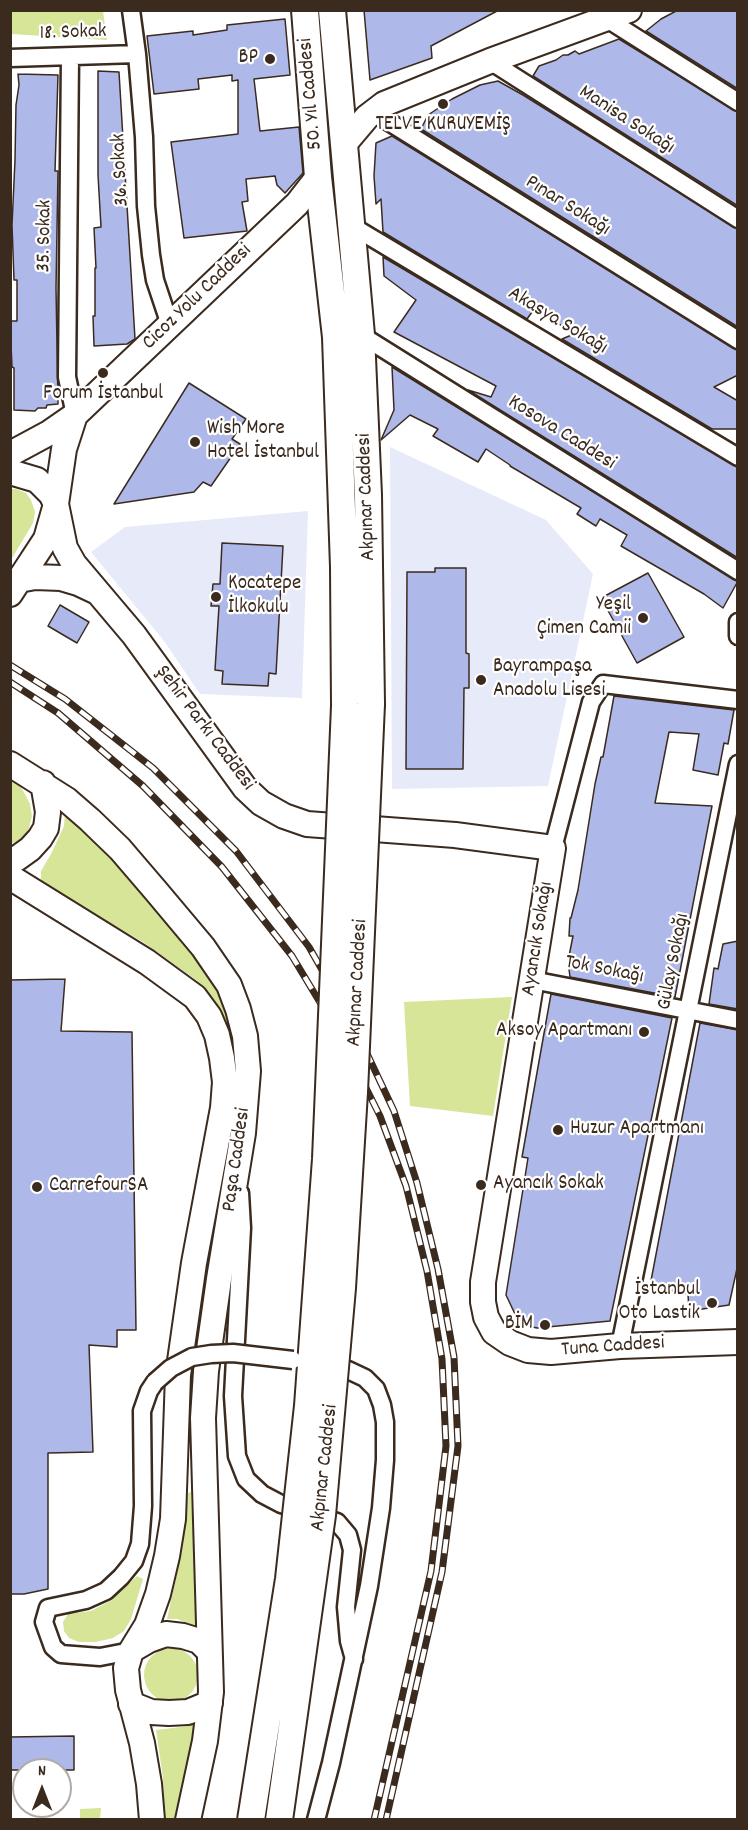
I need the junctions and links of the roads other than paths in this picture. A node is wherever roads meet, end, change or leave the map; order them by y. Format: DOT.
graph roads {
  1 [pos="131,10"];
  2 [pos="305,10"];
  3 [pos="332,10"];
  4 [pos="629,10"];
  5 [pos="604,15"];
  6 [pos="137,54"];
  7 [pos="70,57"];
  8 [pos="10,58"];
  9 [pos="490,61"];
  10 [pos="738,102"];
  11 [pos="373,112"];
  12 [pos="345,143"];
  13 [pos="318,177"];
  14 [pos="738,219"];
  15 [pos="352,226"];
  16 [pos="170,325"];
  17 [pos="361,335"];
  18 [pos="738,340"];
  19 [pos="75,415"];
  20 [pos="10,454"];
  21 [pos="738,458"];
  22 [pos="10,472"];
  23 [pos="56,504"];
  24 [pos="738,572"];
  25 [pos="15,587"];
  26 [pos="95,592"];
  27 [pos="738,622"];
  28 [pos="738,636"];
  29 [pos="738,700"];
  30 [pos="10,764"];
  31 [pos="738,764"];
  32 [pos="43,783"];
  33 [pos="553,848"];
  34 [pos="10,860"];
  35 [pos="10,877"];
  36 [pos="532,980"];
  37 [pos="688,1010"];
  38 [pos="738,1020"];
  39 [pos="238,1167"];
  40 [pos="494,1332"];
  41 [pos="738,1342"];
  42 [pos="620,1346"];
  43 [pos="208,1650"];
  44 [pos="131,1651"];
  45 [pos="354,1659"];
  46 [pos="210,1703"];
  47 [pos="130,1704"];
  48 [pos="152,1820"];
  49 [pos="188,1820"];
  50 [pos="251,1820"];
  51 [pos="279,1820"];
  52 [pos="316,1820"];
  1 -- 6 [label="street, 36. Sokak"];
  2 -- 13 [label="main road, 50. Yıl Caddesi"];
  3 -- 12 [label="main road, 50. Yıl Caddesi"];
  4 -- 5 [label="main road"];
  5 -- 9 [label="main road"];
  5 -- 10 [label="street"];
  6 -- 7 [label="street, 18. Sokak"];
  6 -- 16 [label="street, 36. Sokak"];
  7 -- 8 [label="street, 18. Sokak"];
  7 -- 19 [label="street, 35. Sokak"];
  9 -- 11 [label="main road"];
  9 -- 14 [label="street, Manisa Sokağı"];
  11 -- 12 [label="main road"];
  11 -- 18 [label="street, Pınar Sokağı"];
  12 -- 13 [label="main road"];
  12 -- 15 [label="main road, Akpınar Caddesi"];
  13 -- 16 [label="main road, Cicoz Yolu Caddesi"];
  13 -- 50 [label="main road, Akpınar Caddesi, bridge"];
  15 -- 17 [label="main road, Akpınar Caddesi"];
  15 -- 21 [label="street, Akasya Sokağı"];
  16 -- 19 [label="main road, Cicoz Yolu Caddesi"];
  17 -- 24 [label="street, Kosova Caddesi"];
  17 -- 51 [label="main road, Akpınar Caddesi, bridge"];
  19 -- 20 [label="main road, Cicoz Yolu Caddesi"];
  19 -- 23 [label="main road"];
  22 -- 23 [label="main road, Şehir Parkı Caddesi"];
  23 -- 25 [label="main road, Şehir Parkı Caddesi"];
  23 -- 26 [label="main road, Şehir Parkı Caddesi"];
  25 -- 26 [label="main road, Şehir Parkı Caddesi"];
  26 -- 33 [label="main road, Şehir Parkı Caddesi"];
  27 -- 28 [label="street"];
  29 -- 33 [label="street, Ayancık Sokağı"];
  30 -- 32 [label="main road, Paşa Caddesi"];
  31 -- 37 [label="street, Gülay Sokağı"];
  32 -- 34 [label="main road"];
  32 -- 39 [label="main road, Paşa Caddesi"];
  33 -- 36 [label="main road, Ayancık Sokağı"];
  35 -- 44 [label="main road, Paşa Caddesi"];
  36 -- 37 [label="street, Tok Sokağı"];
  36 -- 40 [label="main road, Ayancık Sokağı"];
  37 -- 38 [label="street, Tok Sokağı"];
  37 -- 42 [label="street, Gülay Sokağı"];
  39 -- 43 [label="main road, Paşa Caddesi"];
  39 -- 45 [label="street"];
  40 -- 42 [label="main road, Tuna Caddesi"];
  41 -- 42 [label="main road, Tuna Caddesi"];
  43 -- 44 [label="main road"];
  43 -- 46 [label="main road"];
  44 -- 45 [label="street, bridge"];
  44 -- 47 [label="main road"];
  45 -- 52 [label="street"];
  46 -- 47 [label="main road"];
  46 -- 49 [label="main road"];
  47 -- 48 [label="main road"];
}
